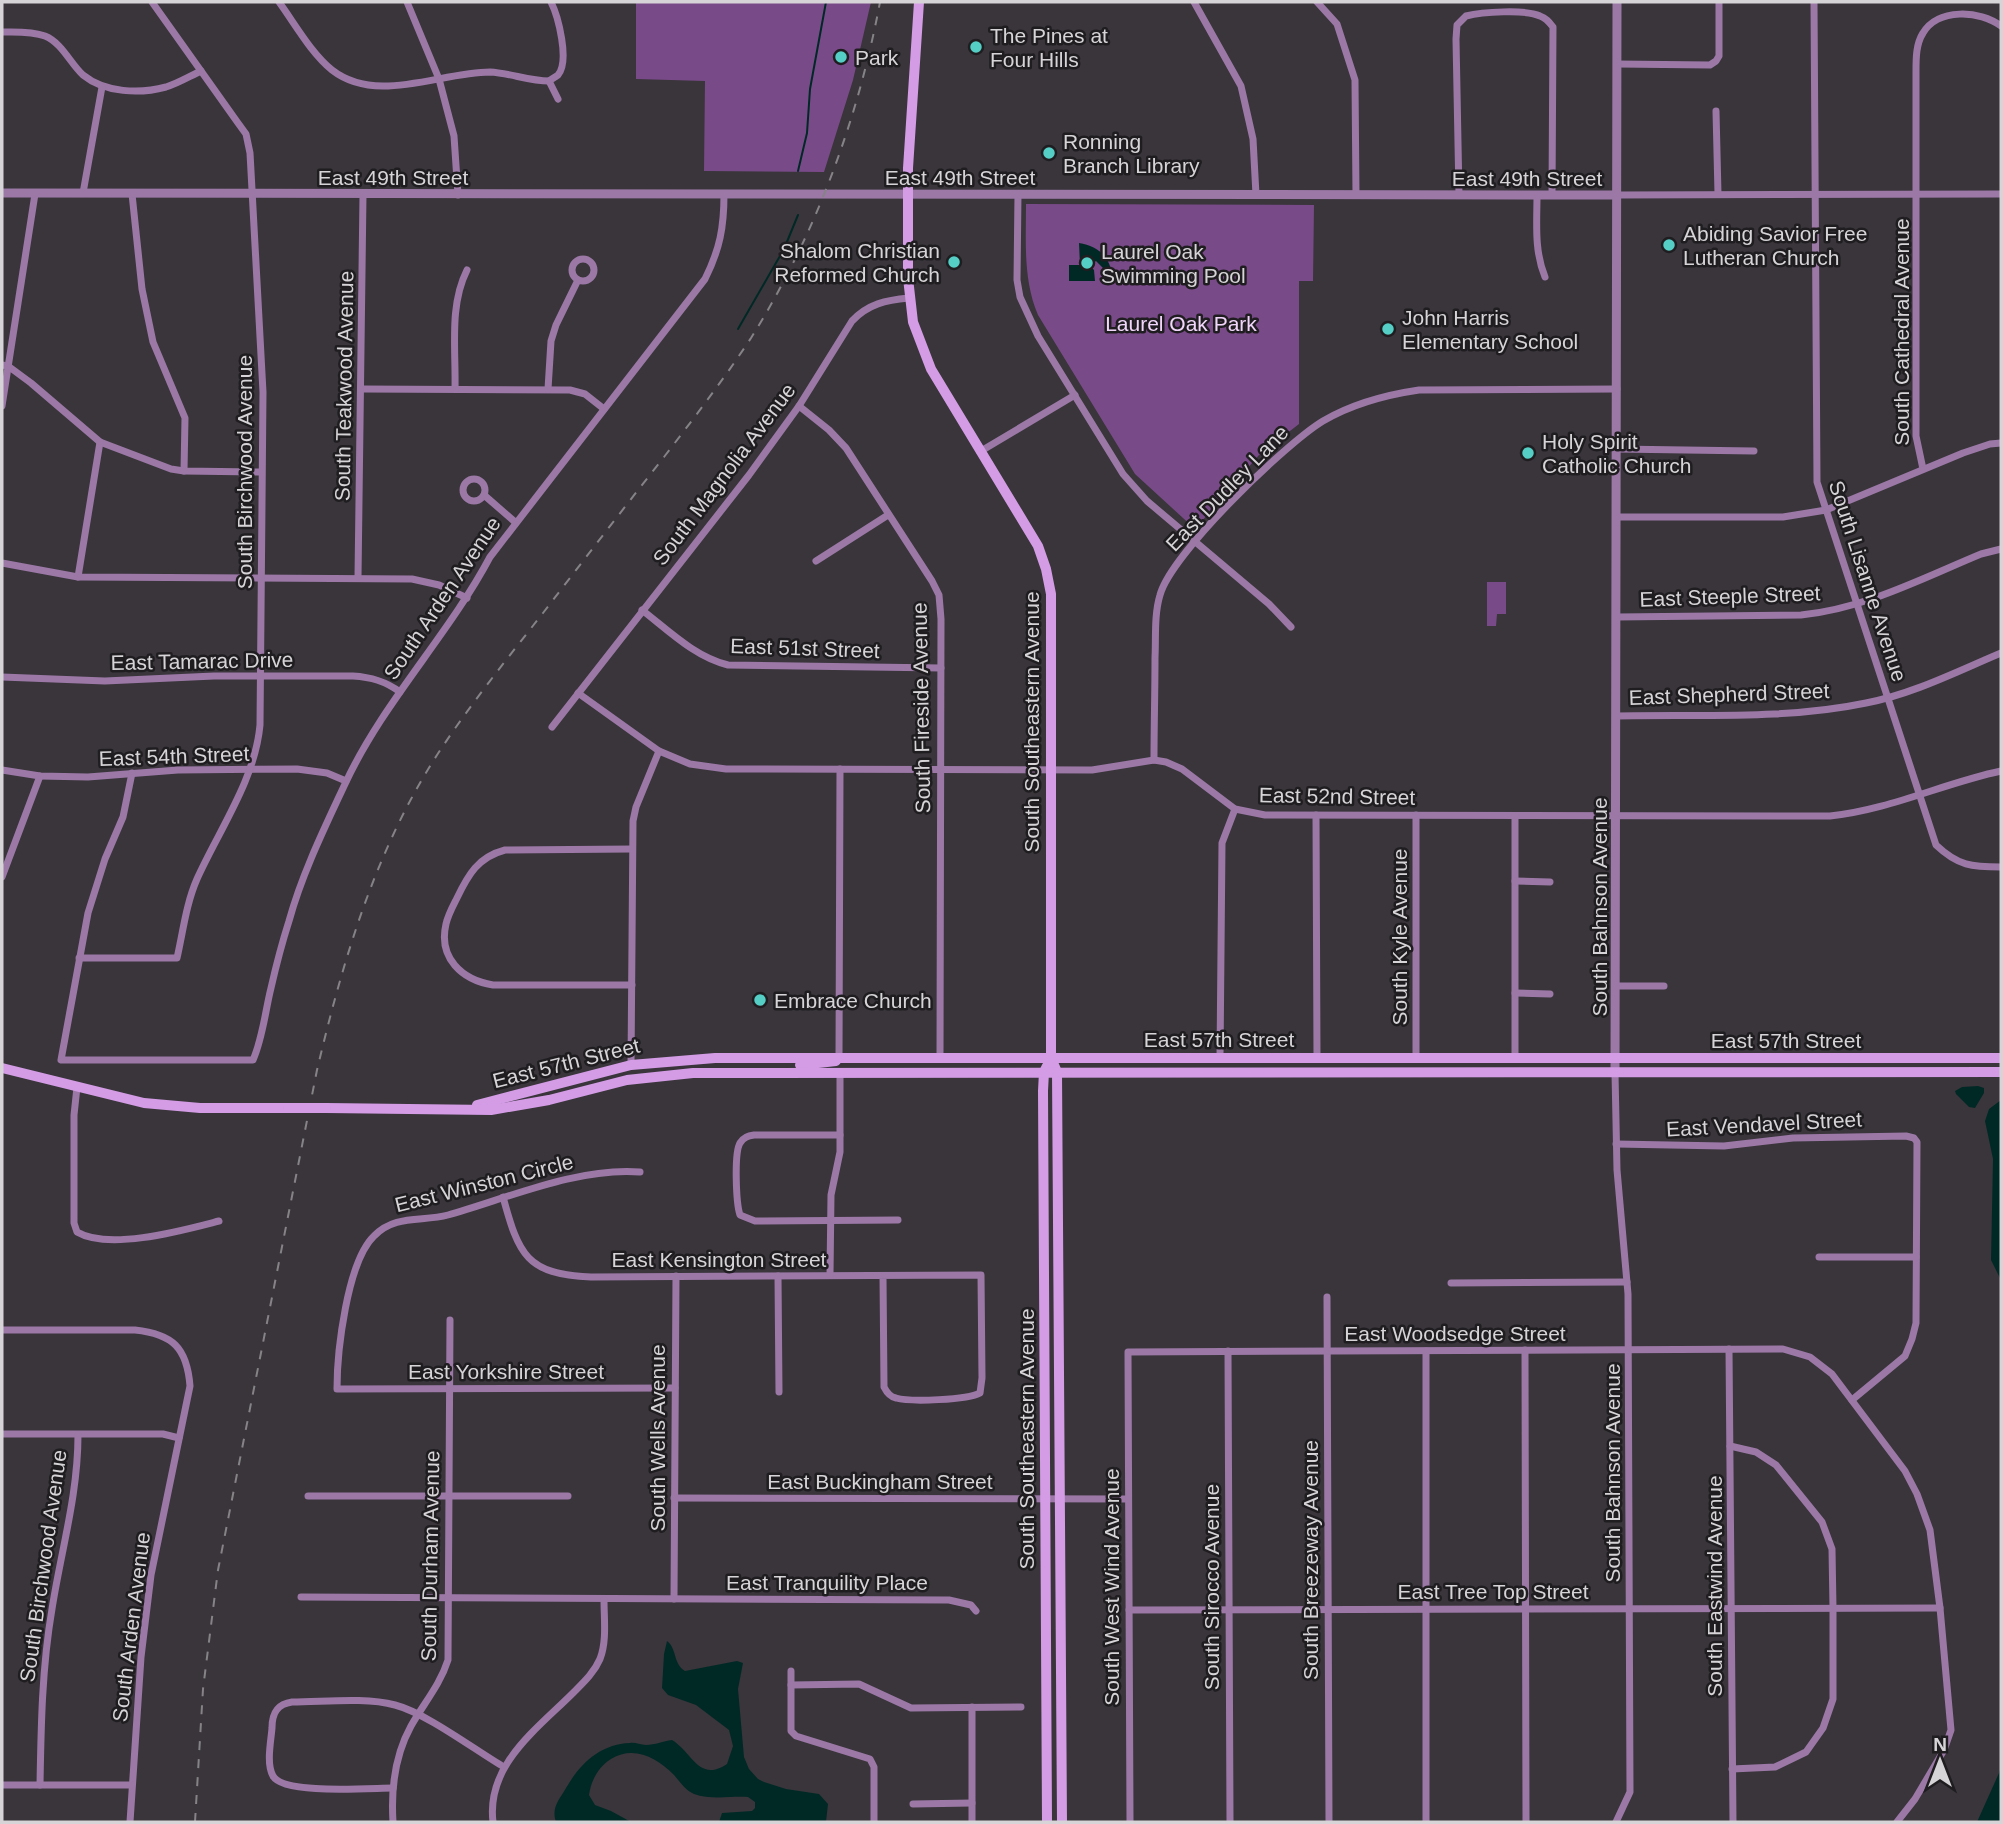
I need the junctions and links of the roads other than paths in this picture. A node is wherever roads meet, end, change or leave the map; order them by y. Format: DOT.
graph roads {
  1 [pos="152,2"];
  2 [pos="279,2"];
  3 [pos="407,2"];
  4 [pos="551,2"];
  5 [pos="919,2"];
  6 [pos="1194,2"];
  7 [pos="1317,2"];
  8 [pos="1618,2"];
  9 [pos="1719,2"];
  10 [pos="1814,2"];
  11 [pos="2001,26"];
  12 [pos="2,32"];
  13 [pos="1617,64"];
  14 [pos="201,71"];
  15 [pos="439,79"];
  16 [pos="549,81"];
  17 [pos="103,87"];
  18 [pos="558,99"];
  19 [pos="1716,111"];
  20 [pos="2,193"];
  21 [pos="83,193"];
  22 [pos="35,194"];
  23 [pos="132,194"];
  24 [pos="251,194"];
  25 [pos="724,194"];
  26 [pos="908,194"];
  27 [pos="1018,194"];
  28 [pos="1718,194"];
  29 [pos="1917,194"];
  30 [pos="2001,194"];
  31 [pos="363,195"];
  32 [pos="458,195"];
  33 [pos="1256,195"];
  34 [pos="1356,195"];
  35 [pos="1460,195"];
  36 [pos="1537,195"];
  37 [pos="1552,195"];
  38 [pos="1617,195"];
  39 [pos="1814,195"];
  40 [pos="467,270"];
  41 [pos="1545,277"];
  42 [pos="578,280"];
  43 [pos="909,298"];
  44 [pos="5,366"];
  45 [pos="362,389"];
  46 [pos="455,389"];
  47 [pos="548,389"];
  48 [pos="1617,389"];
  49 [pos="1075,395"];
  50 [pos="2,406"];
  51 [pos="799,406"];
  52 [pos="604,409"];
  53 [pos="100,442"];
  54 [pos="2001,443"];
  55 [pos="1617,449"];
  56 [pos="981,451"];
  57 [pos="1754,451"];
  58 [pos="1923,469"];
  59 [pos="184,471"];
  60 [pos="261,472"];
  61 [pos="484,495"];
  62 [pos="1826,509"];
  63 [pos="888,514"];
  64 [pos="1617,517"];
  65 [pos="515,522"];
  66 [pos="1195,542"];
  67 [pos="2001,549"];
  68 [pos="816,561"];
  69 [pos="2,562"];
  70 [pos="78,576"];
  71 [pos="260,578"];
  72 [pos="358,578"];
  73 [pos="467,598"];
  74 [pos="1856,604"];
  75 [pos="642,610"];
  76 [pos="1617,617"];
  77 [pos="1291,627"];
  78 [pos="2001,653"];
  79 [pos="941,668"];
  80 [pos="2,677"];
  81 [pos="260,677"];
  82 [pos="400,692"];
  83 [pos="578,693"];
  84 [pos="1887,697"];
  85 [pos="1616,716"];
  86 [pos="552,727"];
  87 [pos="659,751"];
  88 [pos="1154,760"];
  89 [pos="840,769"];
  90 [pos="941,769"];
  91 [pos="2,770"];
  92 [pos="250,770"];
  93 [pos="1051,770"];
  94 [pos="2001,771"];
  95 [pos="132,773"];
  96 [pos="40,776"];
  97 [pos="346,781"];
  98 [pos="1918,794"];
  99 [pos="1235,809"];
  100 [pos="1316,815"];
  101 [pos="1416,815"];
  102 [pos="1616,815"];
  103 [pos="1515,816"];
  104 [pos="632,849"];
  105 [pos="2001,867"];
  106 [pos="2,877"];
  107 [pos="1515,881"];
  108 [pos="1550,882"];
  109 [pos="79,958"];
  110 [pos="632,985"];
  111 [pos="1616,986"];
  112 [pos="1664,986"];
  113 [pos="1515,993"];
  114 [pos="1550,994"];
  115 [pos="839,1056"];
  116 [pos="940,1058"];
  117 [pos="1051,1058"];
  118 [pos="1220,1058"];
  119 [pos="2001,1058"];
  120 [pos="1317,1059"];
  121 [pos="1416,1059"];
  122 [pos="1515,1059"];
  123 [pos="1616,1060"];
  124 [pos="631,1065"];
  125 [pos="2,1068"];
  126 [pos="745,1072"];
  127 [pos="840,1072"];
  128 [pos="1044,1072"];
  129 [pos="1057,1072"];
  130 [pos="2001,1072"];
  131 [pos="1615,1073"];
  132 [pos="77,1087"];
  133 [pos="442,1108"];
  134 [pos="840,1135"];
  135 [pos="1616,1144"];
  136 [pos="640,1172"];
  137 [pos="503,1198"];
  138 [pos="898,1220"];
  139 [pos="219,1221"];
  140 [pos="830,1221"];
  141 [pos="1819,1256"];
  142 [pos="1916,1257"];
  143 [pos="830,1275"];
  144 [pos="676,1276"];
  145 [pos="778,1276"];
  146 [pos="883,1276"];
  147 [pos="1627,1282"];
  148 [pos="1451,1283"];
  149 [pos="1327,1297"];
  150 [pos="450,1320"];
  151 [pos="2,1330"];
  152 [pos="1730,1349"];
  153 [pos="1525,1350"];
  154 [pos="1628,1350"];
  155 [pos="1228,1351"];
  156 [pos="1327,1351"];
  157 [pos="1426,1351"];
  158 [pos="1128,1352"];
  159 [pos="675,1388"];
  160 [pos="337,1389"];
  161 [pos="450,1390"];
  162 [pos="779,1392"];
  163 [pos="1852,1400"];
  164 [pos="2,1434"];
  165 [pos="78,1435"];
  166 [pos="178,1438"];
  167 [pos="1730,1446"];
  168 [pos="308,1496"];
  169 [pos="450,1496"];
  170 [pos="568,1496"];
  171 [pos="674,1497"];
  172 [pos="1128,1499"];
  173 [pos="1045,1500"];
  174 [pos="1060,1500"];
  175 [pos="301,1597"];
  176 [pos="449,1598"];
  177 [pos="674,1599"];
  178 [pos="604,1600"];
  179 [pos="1427,1608"];
  180 [pos="1527,1608"];
  181 [pos="1630,1608"];
  182 [pos="1732,1608"];
  183 [pos="1833,1608"];
  184 [pos="1940,1608"];
  185 [pos="1129,1609"];
  186 [pos="1229,1609"];
  187 [pos="1328,1609"];
  188 [pos="976,1611"];
  189 [pos="791,1671"];
  190 [pos="791,1685"];
  191 [pos="972,1707"];
  192 [pos="1021,1707"];
  193 [pos="419,1715"];
  194 [pos="504,1767"];
  195 [pos="1732,1769"];
  196 [pos="2,1785"];
  197 [pos="40,1785"];
  198 [pos="131,1785"];
  199 [pos="393,1788"];
  200 [pos="972,1803"];
  201 [pos="914,1804"];
  202 [pos="130,1822"];
  203 [pos="393,1822"];
  204 [pos="493,1822"];
  205 [pos="874,1822"];
  206 [pos="972,1822"];
  207 [pos="1047,1822"];
  208 [pos="1062,1822"];
  209 [pos="1130,1822"];
  210 [pos="1230,1822"];
  211 [pos="1329,1822"];
  212 [pos="1426,1822"];
  213 [pos="1527,1822"];
  214 [pos="1616,1822"];
  215 [pos="1732,1822"];
  216 [pos="1897,1822"];
  1 -- 14 [label="street, South Birchwood Avenue"];
  2 -- 15 [label="street"];
  3 -- 15 [label="street"];
  4 -- 16 [label="street"];
  5 -- 26 [label="main road, South Southeastern Avenue"];
  6 -- 33 [label="street"];
  7 -- 34 [label="street"];
  8 -- 13 [label="street, South Bahnson Avenue"];
  9 -- 13 [label="street"];
  10 -- 39 [label="street, South Lisanne Avenue"];
  11 -- 29 [label="street, South Cathedral Avenue"];
  12 -- 17 [label="street"];
  13 -- 38 [label="street, South Bahnson Avenue"];
  14 -- 17 [label="street"];
  14 -- 24 [label="street, South Birchwood Avenue"];
  15 -- 16 [label="street"];
  15 -- 32 [label="street"];
  16 -- 18 [label="street"];
  17 -- 21 [label="street"];
  19 -- 28 [label="street"];
  20 -- 22 [label="street, East 49th Street"];
  21 -- 22 [label="street, East 49th Street"];
  21 -- 23 [label="street, East 49th Street"];
  22 -- 44 [label="street"];
  23 -- 24 [label="street, East 49th Street"];
  23 -- 59 [label="street"];
  24 -- 31 [label="street, East 49th Street"];
  24 -- 60 [label="street, South Birchwood Avenue"];
  25 -- 26 [label="street, East 49th Street"];
  25 -- 32 [label="street, East 49th Street"];
  25 -- 52 [label="street, South Arden Avenue"];
  26 -- 27 [label="street, East 49th Street"];
  26 -- 43 [label="main road, South Southeastern Avenue"];
  27 -- 33 [label="street, East 49th Street"];
  27 -- 49 [label="street"];
  28 -- 38 [label="street, East 49th Street"];
  28 -- 39 [label="street, East 49th Street"];
  29 -- 30 [label="street, East 49th Street"];
  29 -- 39 [label="street, East 49th Street"];
  29 -- 58 [label="street, South Cathedral Avenue"];
  31 -- 32 [label="street, East 49th Street"];
  31 -- 45 [label="street, South Teakwood Avenue"];
  33 -- 34 [label="street, East 49th Street"];
  34 -- 35 [label="street, East 49th Street"];
  35 -- 36 [label="street, East 49th Street"];
  35 -- 37 [label="street"];
  36 -- 37 [label="street, East 49th Street"];
  36 -- 41 [label="street"];
  37 -- 38 [label="street, East 49th Street"];
  38 -- 48 [label="street, South Bahnson Avenue"];
  39 -- 62 [label="street, South Lisanne Avenue"];
  40 -- 46 [label="street"];
  42 -- 47 [label="street"];
  43 -- 51 [label="street, South Magnolia Avenue"];
  43 -- 56 [label="main road, South Southeastern Avenue"];
  44 -- 50 [label="street"];
  44 -- 53 [label="street"];
  45 -- 46 [label="street"];
  45 -- 72 [label="street, South Teakwood Avenue"];
  46 -- 47 [label="street"];
  47 -- 52 [label="street"];
  48 -- 55 [label="street, South Bahnson Avenue"];
  48 -- 66 [label="street, East Dudley Lane"];
  49 -- 56 [label="street"];
  49 -- 66 [label="street"];
  51 -- 63 [label="street, South Fireside Avenue"];
  51 -- 75 [label="street, South Magnolia Avenue"];
  52 -- 65 [label="street, South Arden Avenue"];
  53 -- 59 [label="street"];
  53 -- 70 [label="street"];
  54 -- 58 [label="street"];
  55 -- 57 [label="street"];
  55 -- 64 [label="street, South Bahnson Avenue"];
  56 -- 93 [label="main road, South Southeastern Avenue"];
  58 -- 62 [label="street"];
  59 -- 60 [label="street"];
  60 -- 71 [label="street, South Birchwood Avenue"];
  61 -- 65 [label="street"];
  62 -- 64 [label="street"];
  62 -- 74 [label="street, South Lisanne Avenue"];
  63 -- 68 [label="street"];
  63 -- 79 [label="street, South Fireside Avenue"];
  64 -- 76 [label="street, South Bahnson Avenue"];
  65 -- 73 [label="street, South Arden Avenue"];
  66 -- 77 [label="street"];
  66 -- 88 [label="street, East Dudley Lane"];
  67 -- 74 [label="street, East Steeple Street"];
  69 -- 70 [label="street"];
  70 -- 71 [label="street"];
  71 -- 72 [label="street"];
  71 -- 81 [label="street, South Birchwood Avenue"];
  72 -- 73 [label="street"];
  73 -- 82 [label="street, South Arden Avenue"];
  74 -- 76 [label="street, East Steeple Street"];
  74 -- 84 [label="street, South Lisanne Avenue"];
  75 -- 79 [label="street, East 51st Street"];
  75 -- 83 [label="street, South Magnolia Avenue"];
  76 -- 85 [label="street, South Bahnson Avenue"];
  78 -- 84 [label="street, East Shepherd Street"];
  79 -- 90 [label="street, South Fireside Avenue"];
  80 -- 81 [label="street, East Tamarac Drive"];
  81 -- 82 [label="street, East Tamarac Drive"];
  81 -- 92 [label="street, South Birchwood Avenue"];
  82 -- 97 [label="street, South Arden Avenue"];
  83 -- 86 [label="street, South Magnolia Avenue"];
  83 -- 87 [label="street"];
  84 -- 85 [label="street, East Shepherd Street"];
  84 -- 98 [label="street, South Lisanne Avenue"];
  85 -- 102 [label="street, South Bahnson Avenue"];
  87 -- 89 [label="street"];
  87 -- 104 [label="street"];
  88 -- 93 [label="street"];
  88 -- 99 [label="street, East 52nd Street"];
  89 -- 90 [label="street"];
  89 -- 115 [label="street"];
  90 -- 93 [label="street"];
  90 -- 116 [label="street, South Fireside Avenue"];
  91 -- 96 [label="street, East 54th Street"];
  92 -- 95 [label="street, East 54th Street"];
  92 -- 97 [label="street, East 54th Street"];
  92 -- 109 [label="street, South Birchwood Avenue"];
  93 -- 117 [label="main road, South Southeastern Avenue"];
  94 -- 98 [label="street, East 52nd Street"];
  95 -- 96 [label="street, East 54th Street"];
  95 -- 109 [label="street"];
  96 -- 106 [label="street"];
  97 -- 109 [label="street, South Arden Avenue"];
  98 -- 102 [label="street, East 52nd Street"];
  98 -- 105 [label="street, South Lisanne Avenue"];
  99 -- 100 [label="street, East 52nd Street"];
  99 -- 118 [label="street"];
  100 -- 101 [label="street, East 52nd Street"];
  100 -- 120 [label="street"];
  101 -- 103 [label="street, East 52nd Street"];
  101 -- 121 [label="street, South Kyle Avenue"];
  102 -- 103 [label="street, East 52nd Street"];
  102 -- 111 [label="street, South Bahnson Avenue"];
  103 -- 107 [label="street"];
  104 -- 110 [label="street"];
  104 -- 110 [label="street"];
  107 -- 108 [label="street"];
  107 -- 113 [label="street"];
  110 -- 124 [label="street"];
  111 -- 112 [label="street"];
  111 -- 123 [label="street, South Bahnson Avenue"];
  113 -- 114 [label="street"];
  113 -- 122 [label="street"];
  115 -- 116 [label="main road, East 57th Street"];
  115 -- 124 [label="main road, East 57th Street"];
  115 -- 126 [label="main road"];
  116 -- 117 [label="main road, East 57th Street"];
  117 -- 118 [label="main road, East 57th Street"];
  117 -- 128 [label="main road, South Southeastern Avenue"];
  117 -- 129 [label="main road, South Southeastern Avenue"];
  118 -- 120 [label="main road, East 57th Street"];
  119 -- 123 [label="main road, East 57th Street"];
  120 -- 121 [label="main road, East 57th Street"];
  121 -- 122 [label="main road, East 57th Street"];
  122 -- 123 [label="main road, East 57th Street"];
  123 -- 131 [label="street, South Bahnson Avenue"];
  124 -- 133 [label="main road, East 57th Street"];
  125 -- 132 [label="main road, East 57th Street"];
  126 -- 127 [label="main road, East 57th Street"];
  126 -- 133 [label="main road, East 57th Street"];
  127 -- 128 [label="main road, East 57th Street"];
  127 -- 134 [label="street"];
  128 -- 129 [label="main road, East 57th Street"];
  128 -- 173 [label="main road, South Southeastern Avenue"];
  129 -- 131 [label="main road, East 57th Street"];
  129 -- 174 [label="main road, South Southeastern Avenue"];
  130 -- 131 [label="main road, East 57th Street"];
  131 -- 135 [label="street, South Bahnson Avenue"];
  132 -- 133 [label="main road, East 57th Street, bridge"];
  132 -- 139 [label="street"];
  134 -- 140 [label="street"];
  134 -- 140 [label="street"];
  135 -- 142 [label="street, East Vendavel Street"];
  135 -- 147 [label="street, South Bahnson Avenue"];
  136 -- 137 [label="street, East Winston Circle"];
  137 -- 144 [label="street, East Kensington Street"];
  137 -- 160 [label="street, East Winston Circle"];
  138 -- 140 [label="street"];
  140 -- 143 [label="street"];
  141 -- 142 [label="street"];
  142 -- 163 [label="street"];
  143 -- 145 [label="street, East Kensington Street"];
  143 -- 146 [label="street, East Kensington Street"];
  144 -- 145 [label="street, East Kensington Street"];
  144 -- 159 [label="street, South Wells Avenue"];
  145 -- 162 [label="street"];
  146 -- 146 [label="street, East Kensington Street"];
  147 -- 148 [label="street"];
  147 -- 154 [label="street, South Bahnson Avenue"];
  149 -- 156 [label="street, South Breezeway Avenue"];
  150 -- 161 [label="street, South Durham Avenue"];
  151 -- 166 [label="street, South Arden Avenue"];
  152 -- 154 [label="street, East Woodsedge Street"];
  152 -- 163 [label="street, East Woodsedge Street"];
  152 -- 167 [label="street, South Eastwind Avenue"];
  153 -- 154 [label="street, East Woodsedge Street"];
  153 -- 157 [label="street, East Woodsedge Street"];
  153 -- 180 [label="street"];
  154 -- 181 [label="street, South Bahnson Avenue"];
  155 -- 156 [label="street, East Woodsedge Street"];
  155 -- 158 [label="street, East Woodsedge Street"];
  155 -- 186 [label="street, South Sirocco Avenue"];
  156 -- 157 [label="street, East Woodsedge Street"];
  156 -- 187 [label="street, South Breezeway Avenue"];
  157 -- 179 [label="street"];
  158 -- 172 [label="street, South West Wind Avenue"];
  159 -- 161 [label="street, East Yorkshire Street"];
  159 -- 171 [label="street, South Wells Avenue"];
  160 -- 161 [label="street, East Yorkshire Street"];
  161 -- 169 [label="street, South Durham Avenue"];
  163 -- 184 [label="street, East Woodsedge Street"];
  164 -- 165 [label="street"];
  165 -- 166 [label="street"];
  165 -- 197 [label="street, South Birchwood Avenue"];
  166 -- 198 [label="street, South Arden Avenue"];
  167 -- 182 [label="street, South Eastwind Avenue"];
  167 -- 183 [label="street"];
  168 -- 169 [label="street"];
  169 -- 170 [label="street"];
  169 -- 176 [label="street, South Durham Avenue"];
  171 -- 173 [label="street, East Buckingham Street"];
  171 -- 177 [label="street, South Wells Avenue"];
  172 -- 174 [label="street, East Buckingham Street"];
  172 -- 185 [label="street, South West Wind Avenue"];
  173 -- 174 [label="street, East Buckingham Street"];
  173 -- 207 [label="main road, South Southeastern Avenue"];
  174 -- 208 [label="main road, South Southeastern Avenue"];
  175 -- 176 [label="street, East Tranquility Place"];
  176 -- 178 [label="street, East Tranquility Place"];
  176 -- 193 [label="street, South Durham Avenue"];
  177 -- 178 [label="street, East Tranquility Place"];
  177 -- 188 [label="street, East Tranquility Place"];
  178 -- 194 [label="street"];
  179 -- 180 [label="street, East Tree Top Street"];
  179 -- 187 [label="street, East Tree Top Street"];
  179 -- 212 [label="street"];
  180 -- 181 [label="street, East Tree Top Street"];
  180 -- 213 [label="street"];
  181 -- 182 [label="street, East Tree Top Street"];
  181 -- 214 [label="street, South Bahnson Avenue"];
  182 -- 183 [label="street, East Tree Top Street"];
  182 -- 195 [label="street, South Eastwind Avenue"];
  183 -- 184 [label="street, East Tree Top Street"];
  183 -- 195 [label="street"];
  184 -- 216 [label="street, East Woodsedge Street"];
  185 -- 186 [label="street, East Tree Top Street"];
  185 -- 209 [label="street, South West Wind Avenue"];
  186 -- 187 [label="street, East Tree Top Street"];
  186 -- 210 [label="street, South Sirocco Avenue"];
  187 -- 211 [label="street, South Breezeway Avenue"];
  189 -- 190 [label="street"];
  190 -- 191 [label="street"];
  190 -- 205 [label="street"];
  191 -- 192 [label="street"];
  191 -- 200 [label="street"];
  193 -- 194 [label="street"];
  193 -- 199 [label="street, South Durham Avenue"];
  193 -- 199 [label="street"];
  194 -- 204 [label="street"];
  195 -- 215 [label="street, South Eastwind Avenue"];
  196 -- 197 [label="street"];
  197 -- 198 [label="street"];
  198 -- 202 [label="street, South Arden Avenue"];
  199 -- 203 [label="street, South Durham Avenue"];
  200 -- 201 [label="street"];
  200 -- 206 [label="street"];
}
